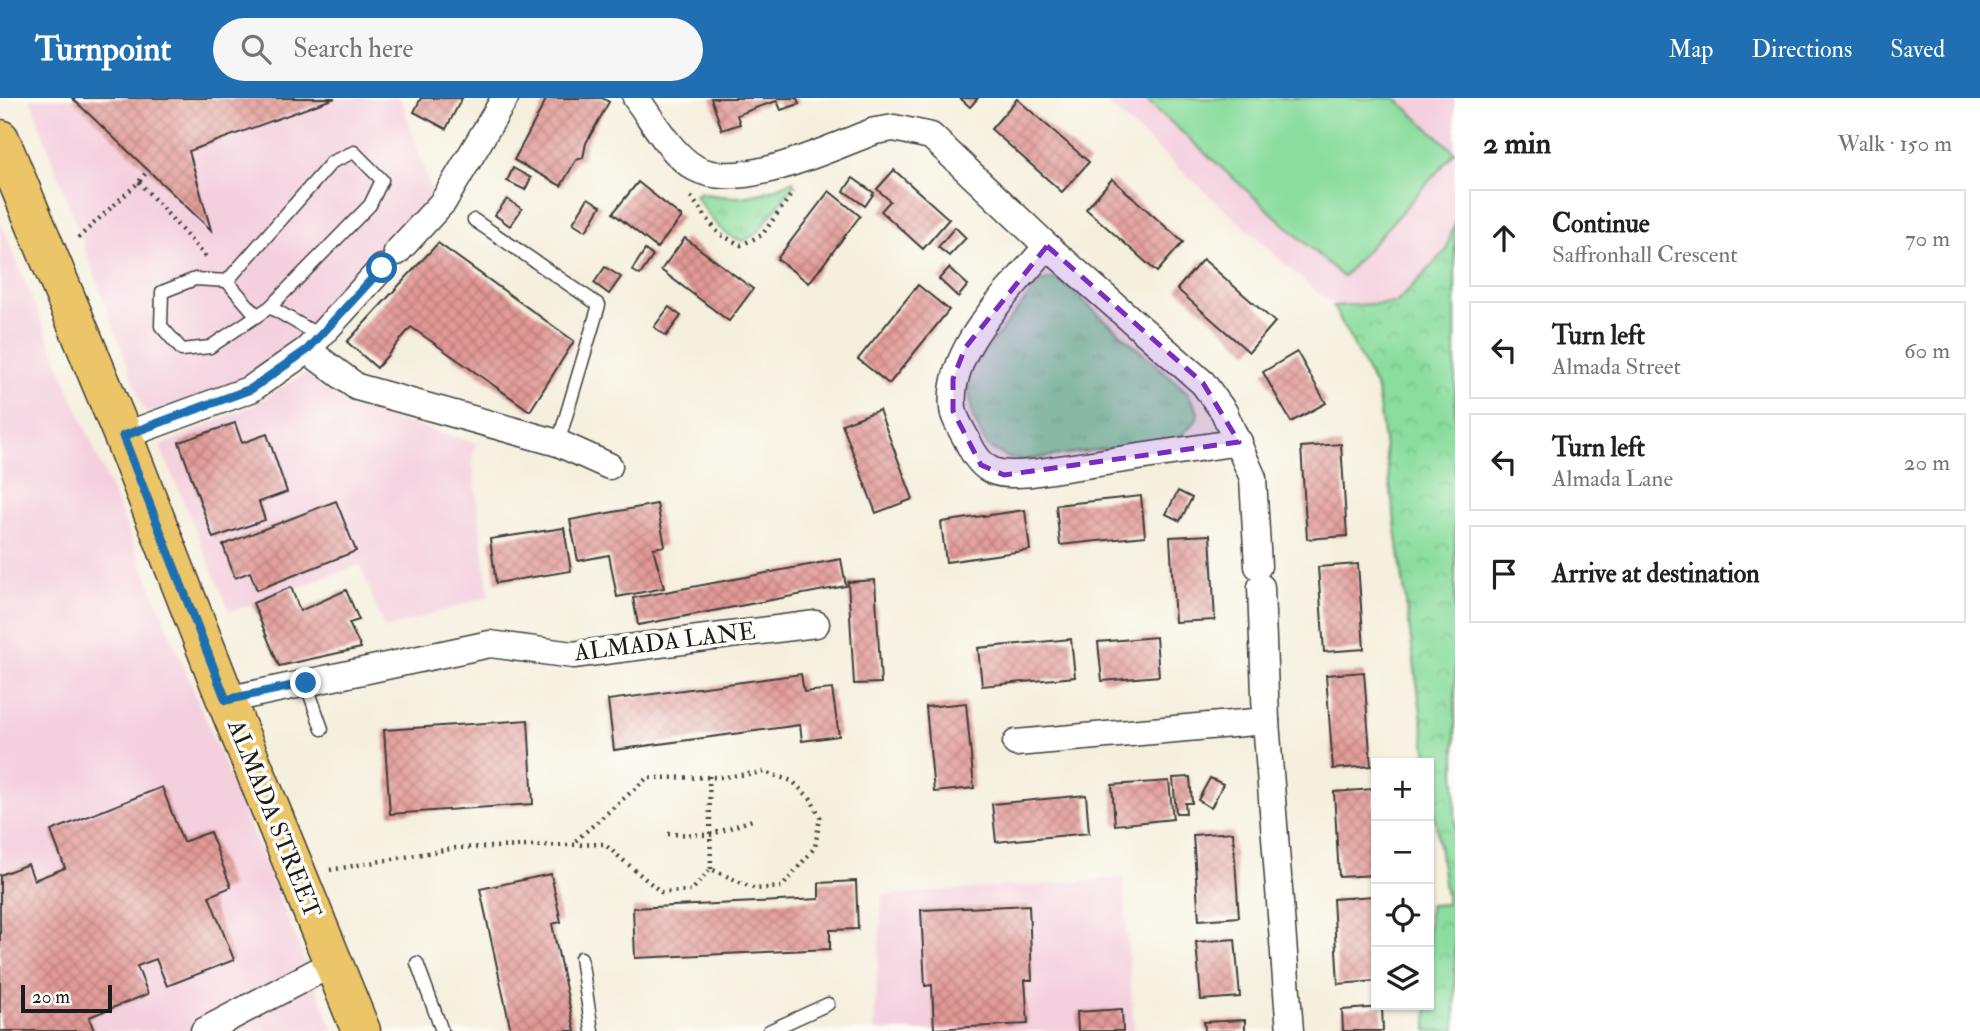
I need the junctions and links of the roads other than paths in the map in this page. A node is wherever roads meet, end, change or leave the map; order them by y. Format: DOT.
graph roads {
  1 [pos="505,98"];
  2 [pos="636,98"];
  3 [pos="0,139"];
  4 [pos="474,220"];
  5 [pos="1047,246"];
  6 [pos="227,281"];
  7 [pos="270,307"];
  8 [pos="257,316"];
  9 [pos="313,343"];
  10 [pos="123,436"];
  11 [pos="1239,442"];
  12 [pos="558,443"];
  13 [pos="608,466"];
  14 [pos="816,624"];
  15 [pos="306,683"];
  16 [pos="226,700"];
  17 [pos="1266,721"];
  18 [pos="322,729"];
  19 [pos="1016,743"];
  20 [pos="581,958"];
  21 [pos="335,962"];
  22 [pos="417,963"];
  23 [pos="828,1004"];
  24 [pos="204,1031"];
  25 [pos="361,1031"];
  26 [pos="442,1031"];
  27 [pos="592,1031"];
  28 [pos="769,1031"];
  29 [pos="1290,1031"];
  1 -- 9 [label="street"];
  2 -- 5 [label="street"];
  3 -- 10 [label="main road, ALMADA STREET"];
  4 -- 12 [label="lane"];
  5 -- 11 [label="street"];
  5 -- 11 [label="street"];
  6 -- 7 [label="lane"];
  6 -- 8 [label="lane"];
  6 -- 8 [label="lane"];
  7 -- 8 [label="lane"];
  7 -- 9 [label="lane"];
  9 -- 10 [label="street"];
  9 -- 12 [label="street"];
  10 -- 16 [label="main road, ALMADA STREET"];
  11 -- 17 [label="street"];
  12 -- 13 [label="street"];
  14 -- 15 [label="street, ALMADA LANE"];
  15 -- 16 [label="street, ALMADA LANE"];
  15 -- 18 [label="lane"];
  16 -- 21 [label="main road, ALMADA STREET"];
  17 -- 19 [label="street"];
  17 -- 29 [label="street"];
  20 -- 27 [label="lane"];
  21 -- 24 [label="street"];
  21 -- 25 [label="main road, ALMADA STREET"];
  22 -- 26 [label="lane"];
  23 -- 28 [label="lane"];
}
